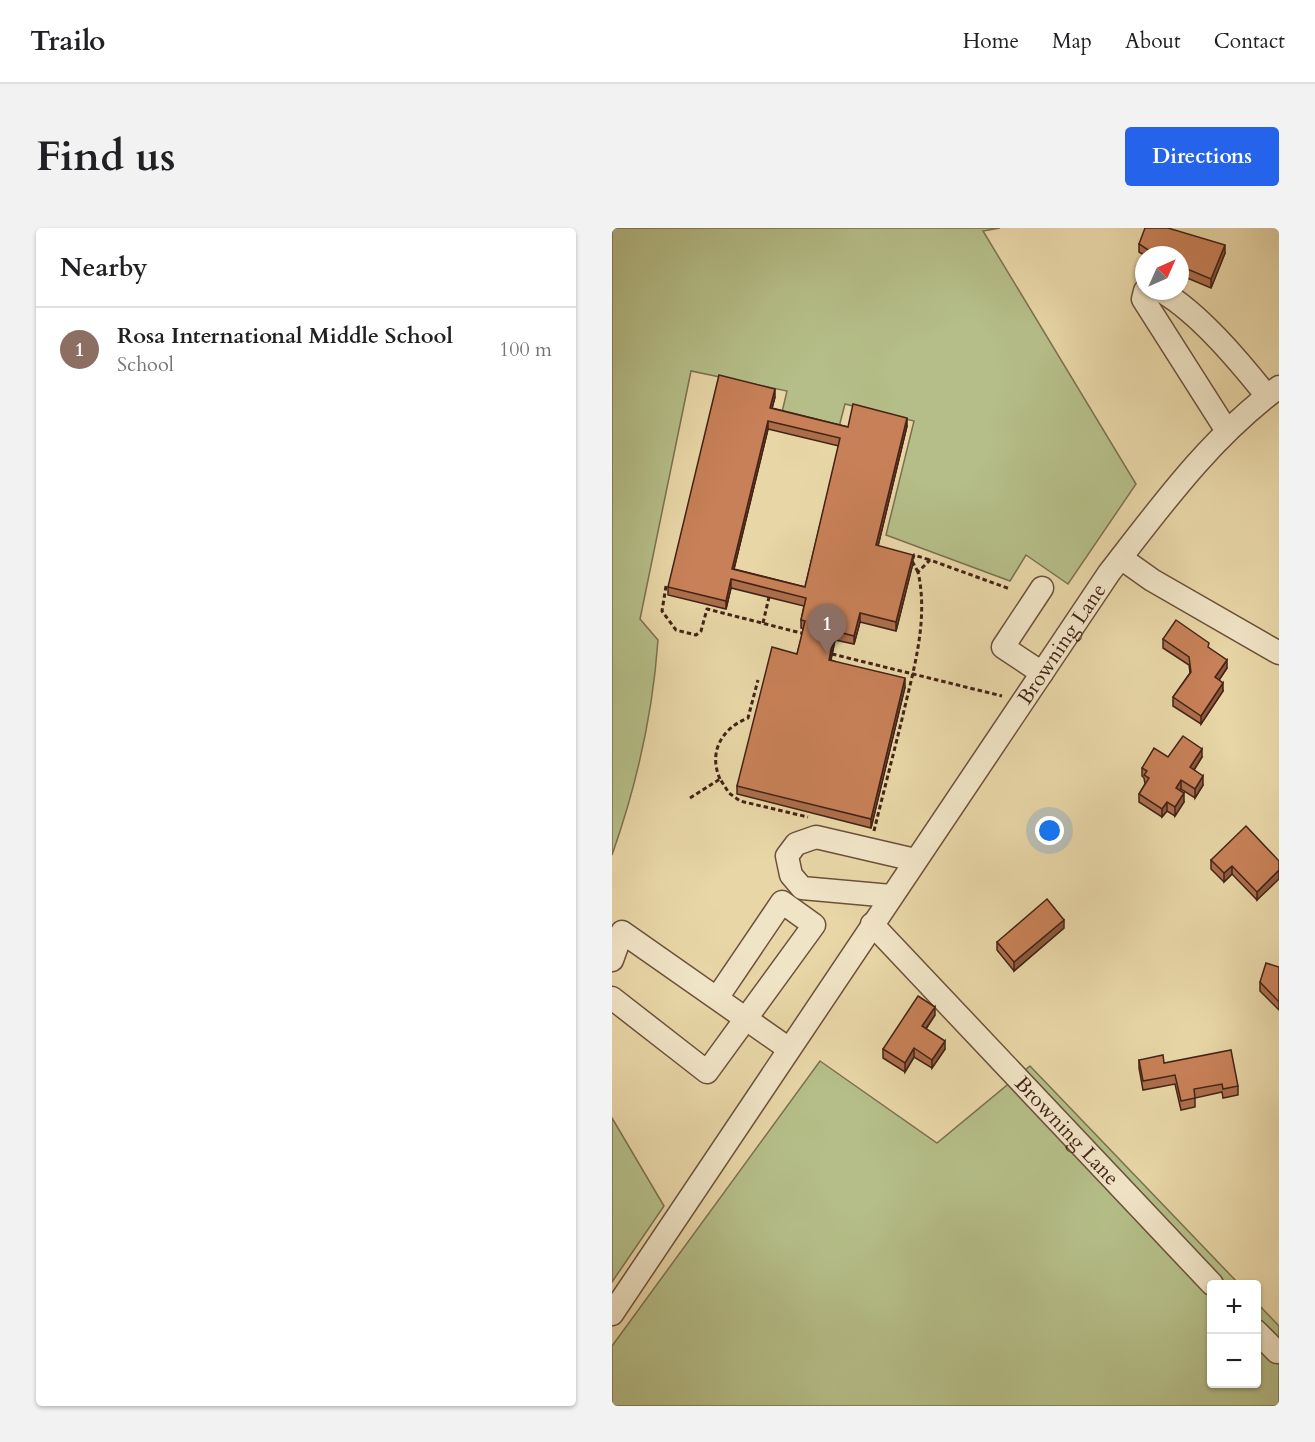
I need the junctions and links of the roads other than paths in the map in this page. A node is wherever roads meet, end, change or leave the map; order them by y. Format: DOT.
graph roads {
  1 [pos="1144,300"];
  2 [pos="1175,300"];
  3 [pos="1273,391"];
  4 [pos="1227,430"];
  5 [pos="1121,558"];
  6 [pos="1042,588"];
  7 [pos="1279,653"];
  8 [pos="1042,673"];
  9 [pos="915,860"];
  10 [pos="891,896"];
  11 [pos="872,924"];
  12 [pos="612,960"];
  13 [pos="612,998"];
  14 [pos="717,998"];
  15 [pos="747,1019"];
  16 [pos="789,1049"];
  17 [pos="1208,1280"];
  18 [pos="612,1314"];
  19 [pos="1260,1334"];
  20 [pos="1276,1352"];
  1 -- 4 [label="street"];
  2 -- 3 [label="street"];
  3 -- 4 [label="street, Browning Lane"];
  4 -- 5 [label="street, Browning Lane"];
  5 -- 7 [label="street"];
  5 -- 8 [label="street, Browning Lane"];
  6 -- 8 [label="street"];
  8 -- 9 [label="street, Browning Lane"];
  9 -- 10 [label="street, Browning Lane"];
  9 -- 10 [label="street"];
  10 -- 11 [label="street, Browning Lane"];
  11 -- 16 [label="street, Browning Lane"];
  11 -- 17 [label="street, Browning Lane"];
  12 -- 14 [label="street"];
  13 -- 15 [label="street"];
  14 -- 15 [label="street"];
  14 -- 15 [label="street"];
  15 -- 16 [label="street"];
  16 -- 18 [label="street, Browning Lane"];
  19 -- 20 [label="street"];
}
